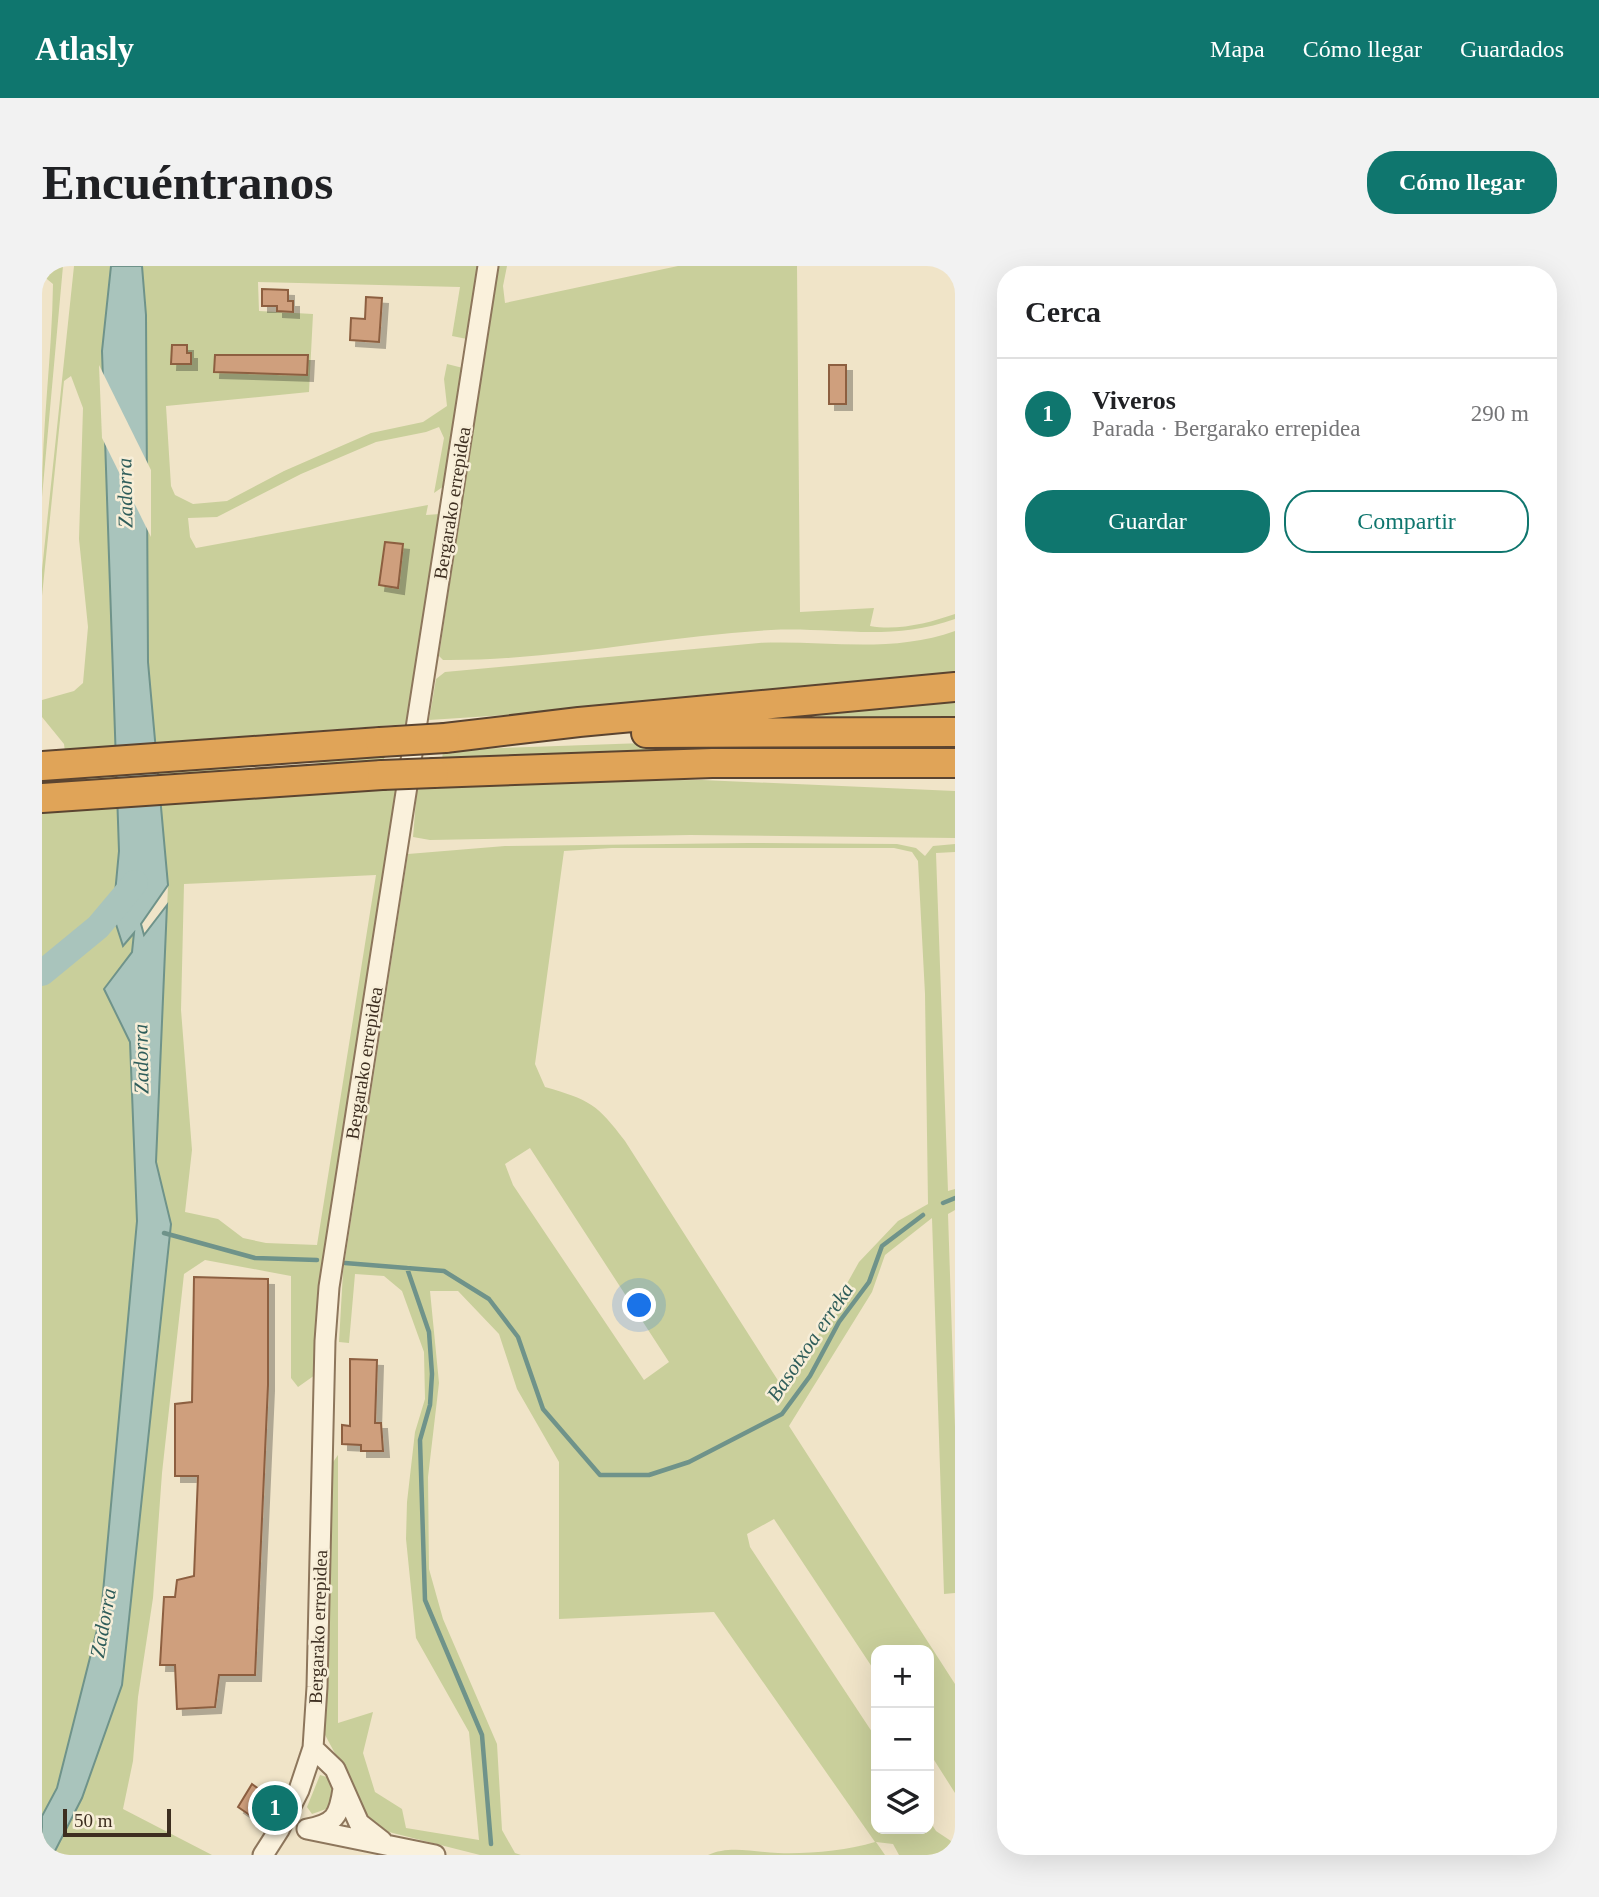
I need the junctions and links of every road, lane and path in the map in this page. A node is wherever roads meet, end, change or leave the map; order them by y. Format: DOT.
graph roads {
  1 [pos="488,266"];
  2 [pos="955,687"];
  3 [pos="955,732"];
  4 [pos="445,738"];
  5 [pos="712,763"];
  6 [pos="955,763"];
  7 [pos="45,766"];
  8 [pos="955,781"];
  9 [pos="46,797"];
  10 [pos="313,1748"];
  11 [pos="343,1788"];
  12 [pos="307,1829"];
  13 [pos="279,1830"];
  14 [pos="386,1844"];
  15 [pos="263,1855"];
  16 [pos="435,1855"];
  1 -- 10 [label="street, Bergarako errepidea"];
  2 -- 4 [label="highway"];
  3 -- 4 [label="highway"];
  4 -- 7 [label="highway, bridge"];
  5 -- 6 [label="highway"];
  5 -- 8 [label="highway"];
  5 -- 9 [label="highway, bridge"];
  10 -- 11 [label="street"];
  10 -- 13 [label="street, Bergarako errepidea"];
  11 -- 12 [label="street"];
  11 -- 14 [label="street"];
  12 -- 13 [label="street"];
  12 -- 14 [label="street"];
  13 -- 15 [label="street, Bergarako errepidea"];
  14 -- 16 [label="street"];
}
